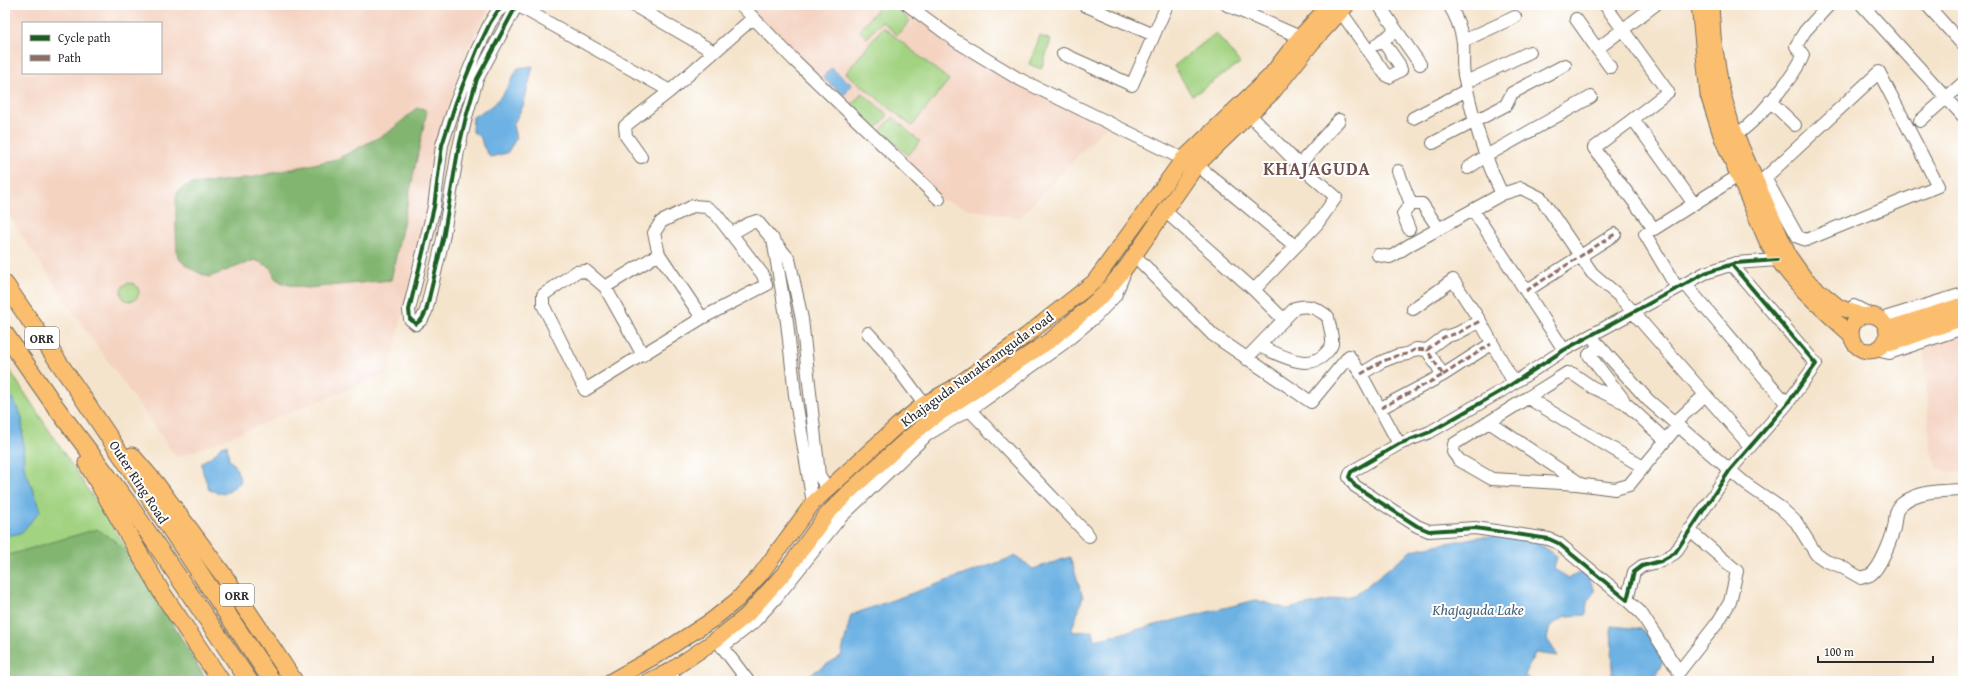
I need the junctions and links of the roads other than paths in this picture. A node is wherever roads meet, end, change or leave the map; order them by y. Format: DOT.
graph roads {
  1 [pos="509,5"];
  2 [pos="516,5"];
  3 [pos="633,5"];
  4 [pos="741,5"];
  5 [pos="908,5"];
  6 [pos="1084,5"];
  7 [pos="1167,5"];
  8 [pos="1227,5"];
  9 [pos="1379,5"];
  10 [pos="1449,5"];
  11 [pos="1606,5"];
  12 [pos="1655,5"];
  13 [pos="1699,5"];
  14 [pos="1712,5"];
  15 [pos="1829,5"];
  16 [pos="1862,5"];
  17 [pos="1927,5"];
  18 [pos="1339,7"];
  19 [pos="1515,17"];
  20 [pos="753,18"];
  21 [pos="1576,19"];
  22 [pos="1394,27"];
  23 [pos="1623,29"];
  24 [pos="1154,35"];
  25 [pos="1300,37"];
  26 [pos="1382,40"];
  27 [pos="1708,41"];
  28 [pos="1463,42"];
  29 [pos="1963,45"];
  30 [pos="1597,49"];
  31 [pos="1368,50"];
  32 [pos="714,52"];
  33 [pos="1530,52"];
  34 [pos="1063,54"];
  35 [pos="1420,64"];
  36 [pos="1565,65"];
  37 [pos="1610,67"];
  38 [pos="1963,83"];
  39 [pos="1466,86"];
  40 [pos="670,91"];
  41 [pos="1591,96"];
  42 [pos="1946,97"];
  43 [pos="1770,101"];
  44 [pos="1249,114"];
  45 [pos="1963,116"];
  46 [pos="1413,118"];
  47 [pos="1633,119"];
  48 [pos="1339,120"];
  49 [pos="1476,121"];
  50 [pos="1920,121"];
  51 [pos="1795,125"];
  52 [pos="1736,134"];
  53 [pos="1434,143"];
  54 [pos="1486,156"];
  55 [pos="641,157"];
  56 [pos="1190,162"];
  57 [pos="1299,165"];
  58 [pos="1468,168"];
  59 [pos="1398,171"];
  60 [pos="1738,176"];
  61 [pos="1502,194"];
  62 [pos="939,199"];
  63 [pos="1411,204"];
  64 [pos="1694,204"];
  65 [pos="1473,210"];
  66 [pos="1775,210"];
  67 [pos="1166,212"];
  68 [pos="1409,229"];
  69 [pos="1439,229"];
  70 [pos="1615,234"];
  71 [pos="1645,234"];
  72 [pos="732,235"];
  73 [pos="773,239"];
  74 [pos="1295,246"];
  75 [pos="659,254"];
  76 [pos="1378,255"];
  77 [pos="1580,256"];
  78 [pos="1777,260"];
  79 [pos="1130,261"];
  80 [pos="1732,265"];
  81 [pos="5,284"];
  82 [pos="1681,286"];
  83 [pos="605,287"];
  84 [pos="1254,290"];
  85 [pos="1526,291"];
  86 [pos="1963,294"];
  87 [pos="1963,305"];
  88 [pos="1413,309"];
  89 [pos="1632,314"];
  90 [pos="702,318"];
  91 [pos="1963,318"];
  92 [pos="1284,320"];
  93 [pos="1480,321"];
  94 [pos="1878,328"];
  95 [pos="1963,328"];
  96 [pos="868,333"];
  97 [pos="5,334"];
  98 [pos="1851,335"];
  99 [pos="1590,336"];
  100 [pos="1491,344"];
  101 [pos="1259,346"];
  102 [pos="1600,346"];
  103 [pos="1427,350"];
  104 [pos="1564,350"];
  105 [pos="643,355"];
  106 [pos="1246,359"];
  107 [pos="1361,374"];
  108 [pos="1443,375"];
  109 [pos="1514,383"];
  110 [pos="1705,395"];
  111 [pos="1528,398"];
  112 [pos="1622,400"];
  113 [pos="924,404"];
  114 [pos="965,404"];
  115 [pos="1786,404"];
  116 [pos="1381,408"];
  117 [pos="1489,422"];
  118 [pos="1679,422"];
  119 [pos="1665,440"];
  120 [pos="1399,444"];
  121 [pos="1750,446"];
  122 [pos="1643,467"];
  123 [pos="1730,470"];
  124 [pos="1582,485"];
  125 [pos="831,487"];
  126 [pos="1963,490"];
  127 [pos="813,503"];
  128 [pos="170,517"];
  129 [pos="1689,530"];
  130 [pos="141,536"];
  131 [pos="1089,536"];
  132 [pos="162,593"];
  133 [pos="1627,600"];
  134 [pos="719,643"];
  135 [pos="672,676"];
  136 [pos="651,680"];
  137 [pos="210,681"];
  138 [pos="221,681"];
  139 [pos="249,681"];
  140 [pos="272,681"];
  141 [pos="294,681"];
  142 [pos="611,681"];
  143 [pos="748,681"];
  1 -- 2 [label="street"];
  2 -- 40 [label="street"];
  3 -- 32 [label="street"];
  4 -- 20 [label="street"];
  5 -- 56 [label="street"];
  6 -- 24 [label="street"];
  7 -- 24 [label="street"];
  8 -- 25 [label="street"];
  9 -- 22 [label="street"];
  10 -- 28 [label="street"];
  11 -- 23 [label="street"];
  12 -- 23 [label="street"];
  13 -- 27 [label="main road"];
  14 -- 27 [label="main road"];
  15 -- 43 [label="street"];
  16 -- 42 [label="street"];
  17 -- 29 [label="street"];
  18 -- 25 [label="main road, Khajaguda Nanakramguda road"];
  18 -- 31 [label="street"];
  18 -- 44 [label="main road, Khajaguda Nanakramguda road"];
  19 -- 28 [label="street"];
  20 -- 32 [label="street"];
  20 -- 62 [label="street"];
  21 -- 30 [label="street"];
  22 -- 26 [label="street"];
  22 -- 35 [label="street"];
  23 -- 30 [label="street"];
  23 -- 47 [label="street"];
  24 -- 34 [label="street"];
  25 -- 56 [label="main road, Khajaguda Nanakramguda road"];
  26 -- 31 [label="street"];
  26 -- 31 [label="street"];
  27 -- 52 [label="main road"];
  27 -- 60 [label="main road"];
  28 -- 39 [label="street"];
  30 -- 37 [label="street"];
  32 -- 40 [label="street"];
  33 -- 39 [label="street"];
  36 -- 49 [label="street"];
  38 -- 42 [label="street"];
  39 -- 46 [label="street"];
  39 -- 49 [label="street"];
  40 -- 55 [label="street"];
  41 -- 54 [label="street"];
  42 -- 45 [label="street"];
  42 -- 50 [label="street"];
  43 -- 51 [label="street"];
  43 -- 52 [label="street"];
  44 -- 56 [label="main road, Khajaguda Nanakramguda road"];
  44 -- 57 [label="street"];
  47 -- 64 [label="street"];
  47 -- 64 [label="street"];
  48 -- 57 [label="street"];
  49 -- 53 [label="street"];
  49 -- 54 [label="street"];
  52 -- 66 [label="main road"];
  54 -- 58 [label="street"];
  54 -- 61 [label="street"];
  56 -- 67 [label="main road, Khajaguda Nanakramguda road"];
  56 -- 74 [label="street"];
  56 -- 113 [label="main road, Khajaguda Nanakramguda road"];
  57 -- 74 [label="street"];
  59 -- 63 [label="street"];
  60 -- 64 [label="street"];
  60 -- 78 [label="main road"];
  61 -- 65 [label="street"];
  61 -- 77 [label="street"];
  63 -- 68 [label="street"];
  63 -- 69 [label="street"];
  65 -- 69 [label="street"];
  65 -- 85 [label="street"];
  66 -- 66 [label="street"];
  66 -- 94 [label="main road"];
  67 -- 79 [label="main road, Khajaguda Nanakramguda road"];
  67 -- 84 [label="street"];
  69 -- 76 [label="street"];
  70 -- 77 [label="street"];
  71 -- 82 [label="street"];
  72 -- 73 [label="street"];
  72 -- 75 [label="street"];
  72 -- 90 [label="street"];
  73 -- 125 [label="street"];
  73 -- 127 [label="street"];
  74 -- 84 [label="street"];
  75 -- 83 [label="street"];
  75 -- 90 [label="street"];
  77 -- 85 [label="street"];
  77 -- 89 [label="street"];
  78 -- 80 [label="street"];
  78 -- 98 [label="main road"];
  79 -- 106 [label="street"];
  79 -- 114 [label="main road, Khajaguda Nanakramguda road"];
  80 -- 82 [label="street"];
  80 -- 115 [label="street"];
  81 -- 128 [label="highway, Outer Ring Road / ORR"];
  82 -- 89 [label="street"];
  82 -- 115 [label="street"];
  83 -- 105 [label="street"];
  83 -- 105 [label="street"];
  84 -- 92 [label="street"];
  85 -- 104 [label="street"];
  86 -- 94 [label="street"];
  87 -- 94 [label="main road"];
  88 -- 93 [label="street"];
  89 -- 99 [label="street"];
  89 -- 110 [label="street"];
  90 -- 105 [label="street"];
  91 -- 94 [label="main road"];
  92 -- 101 [label="street"];
  92 -- 101 [label="street"];
  93 -- 100 [label="street"];
  93 -- 103 [label="street"];
  94 -- 95 [label="street"];
  94 -- 98 [label="main road"];
  94 -- 98 [label="main road"];
  96 -- 113 [label="street"];
  97 -- 130 [label="highway, Outer Ring Road / ORR"];
  99 -- 102 [label="street"];
  99 -- 104 [label="street"];
  100 -- 108 [label="street"];
  100 -- 109 [label="street"];
  101 -- 106 [label="street"];
  102 -- 112 [label="street"];
  102 -- 118 [label="street"];
  103 -- 107 [label="street"];
  103 -- 108 [label="street"];
  104 -- 109 [label="street"];
  106 -- 107 [label="street"];
  107 -- 116 [label="street"];
  108 -- 116 [label="street"];
  109 -- 120 [label="street"];
  110 -- 118 [label="street"];
  110 -- 121 [label="street"];
  111 -- 112 [label="street"];
  111 -- 117 [label="street"];
  111 -- 122 [label="street"];
  112 -- 119 [label="street"];
  113 -- 125 [label="main road, Khajaguda Nanakramguda road"];
  114 -- 131 [label="street"];
  114 -- 134 [label="main road, Khajaguda Nanakramguda road"];
  115 -- 121 [label="street"];
  116 -- 120 [label="street"];
  117 -- 124 [label="street"];
  117 -- 124 [label="street"];
  118 -- 119 [label="street"];
  118 -- 123 [label="street"];
  119 -- 122 [label="street"];
  120 -- 133 [label="street"];
  121 -- 123 [label="street"];
  122 -- 124 [label="street"];
  123 -- 126 [label="street"];
  123 -- 129 [label="street"];
  125 -- 127 [label="main road, Khajaguda Nanakramguda road"];
  127 -- 142 [label="main road, Khajaguda Nanakramguda road"];
  128 -- 140 [label="highway, Outer Ring Road / ORR"];
  128 -- 141 [label="highway, ORR"];
  129 -- 133 [label="street"];
  129 -- 133 [label="street"];
  130 -- 132 [label="highway, ORR"];
  130 -- 139 [label="highway, Outer Ring Road / ORR"];
  132 -- 137 [label="highway, ORR"];
  132 -- 138 [label="highway, ORR"];
  134 -- 135 [label="main road, Khajaguda Nanakramguda road"];
  134 -- 143 [label="street"];
  135 -- 136 [label="main road, Khajaguda Nanakramguda road"];
}
